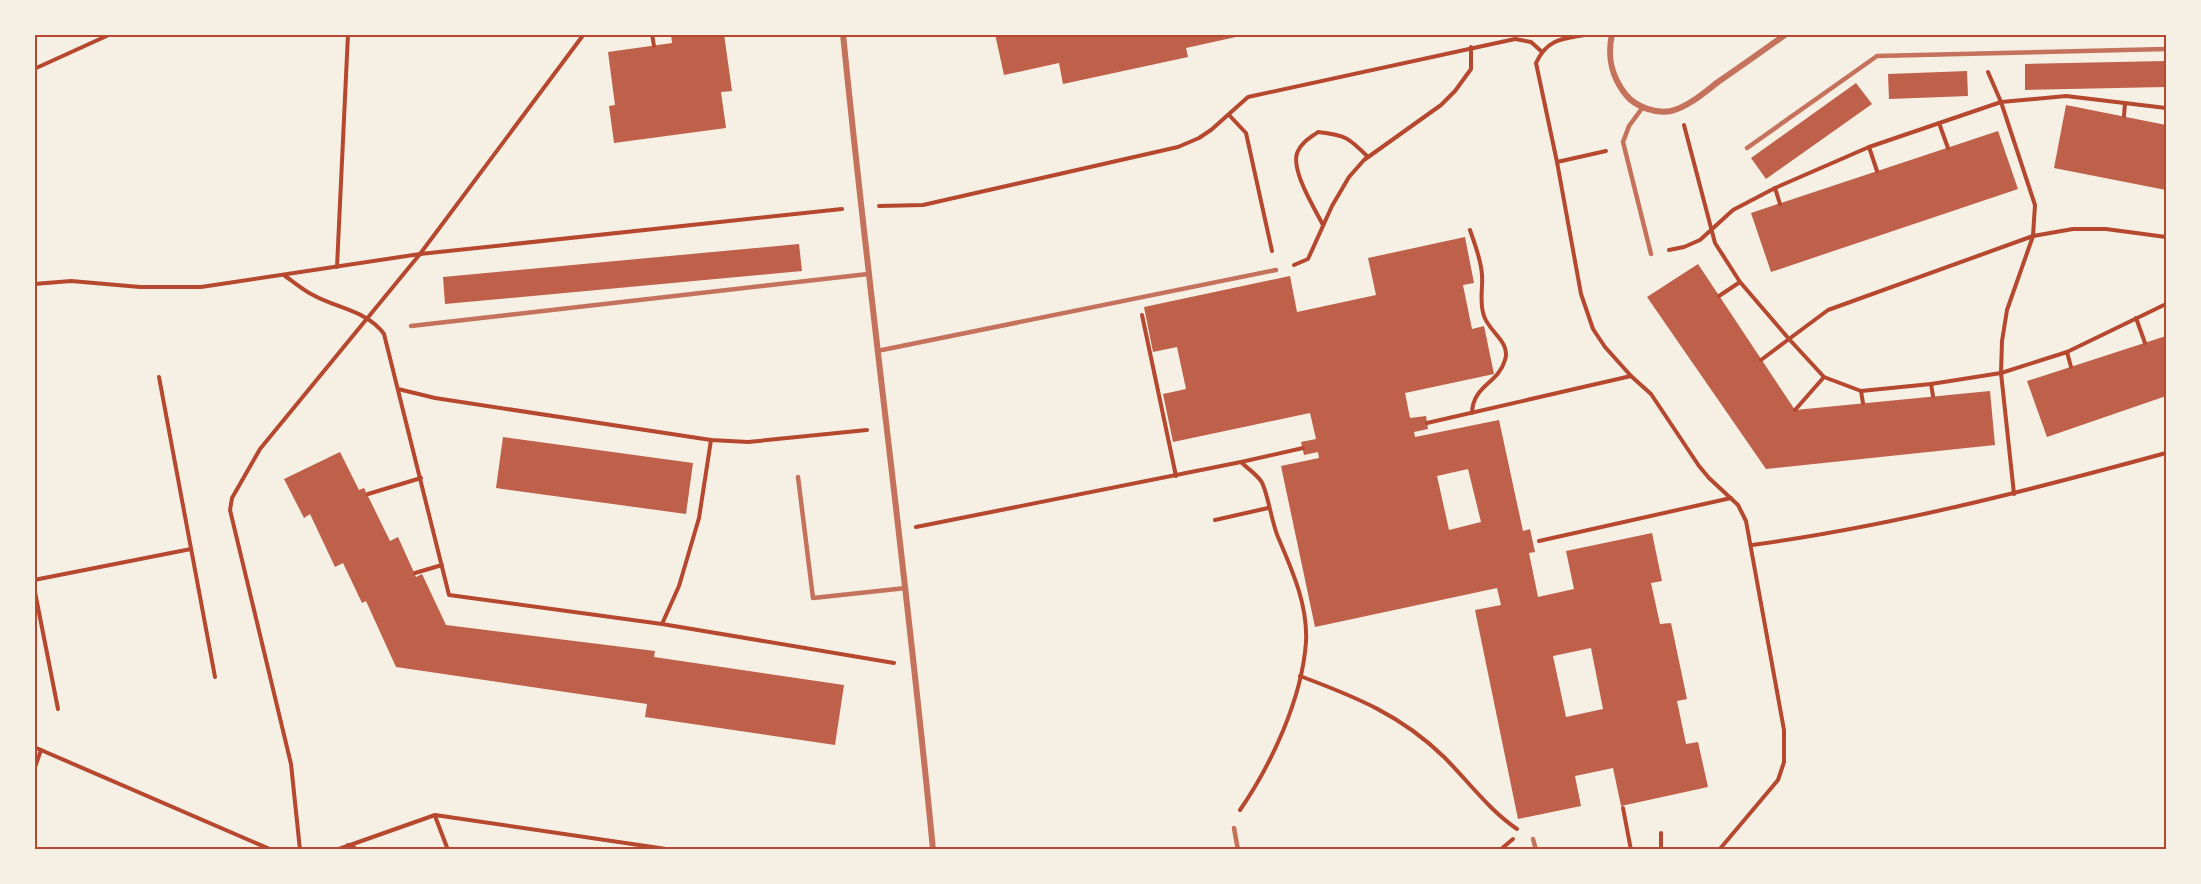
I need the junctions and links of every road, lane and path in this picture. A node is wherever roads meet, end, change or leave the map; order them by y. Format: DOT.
graph roads {
  1 [pos="111,34"];
  2 [pos="348,34"];
  3 [pos="584,34"];
  4 [pos="652,34"];
  5 [pos="843,34"];
  6 [pos="1590,34"];
  7 [pos="1612,34"];
  8 [pos="1786,34"];
  9 [pos="654,46"];
  10 [pos="1471,48"];
  11 [pos="2166,49"];
  12 [pos="1541,51"];
  13 [pos="1981,54"];
  14 [pos="34,69"];
  15 [pos="2001,102"];
  16 [pos="2125,103"];
  17 [pos="1642,107"];
  18 [pos="2166,108"];
  19 [pos="1679,109"];
  20 [pos="1229,115"];
  21 [pos="2124,116"];
  22 [pos="1939,123"];
  23 [pos="1624,147"];
  24 [pos="1869,147"];
  25 [pos="1747,148"];
  26 [pos="1948,148"];
  27 [pos="1368,158"];
  28 [pos="1557,162"];
  29 [pos="1877,171"];
  30 [pos="1775,188"];
  31 [pos="1780,204"];
  32 [pos="860,207"];
  33 [pos="1323,226"];
  34 [pos="1712,229"];
  35 [pos="1470,230"];
  36 [pos="2033,236"];
  37 [pos="2166,237"];
  38 [pos="420,254"];
  39 [pos="1651,254"];
  40 [pos="337,267"];
  41 [pos="1276,270"];
  42 [pos="868,274"];
  43 [pos="285,276"];
  44 [pos="1740,282"];
  45 [pos="34,284"];
  46 [pos="1719,296"];
  47 [pos="1139,299"];
  48 [pos="2166,304"];
  49 [pos="369,318"];
  50 [pos="2136,318"];
  51 [pos="411,326"];
  52 [pos="1789,339"];
  53 [pos="2145,343"];
  54 [pos="877,351"];
  55 [pos="2067,352"];
  56 [pos="1761,360"];
  57 [pos="2071,367"];
  58 [pos="2001,373"];
  59 [pos="1631,376"];
  60 [pos="1824,376"];
  61 [pos="159,377"];
  62 [pos="1931,384"];
  63 [pos="398,389"];
  64 [pos="1861,391"];
  65 [pos="1933,396"];
  66 [pos="1863,403"];
  67 [pos="1795,410"];
  68 [pos="1472,413"];
  69 [pos="1427,423"];
  70 [pos="885,428"];
  71 [pos="711,440"];
  72 [pos="1303,448"];
  73 [pos="2166,453"];
  74 [pos="1241,462"];
  75 [pos="1176,476"];
  76 [pos="798,477"];
  77 [pos="422,478"];
  78 [pos="368,494"];
  79 [pos="2014,494"];
  80 [pos="1732,498"];
  81 [pos="1268,508"];
  82 [pos="1215,519"];
  83 [pos="898,530"];
  84 [pos="1539,541"];
  85 [pos="1752,545"];
  86 [pos="191,549"];
  87 [pos="442,565"];
  88 [pos="415,573"];
  89 [pos="34,580"];
  90 [pos="34,587"];
  91 [pos="906,588"];
  92 [pos="662,624"];
  93 [pos="915,666"];
  94 [pos="1300,676"];
  95 [pos="215,677"];
  96 [pos="58,709"];
  97 [pos="34,747"];
  98 [pos="41,750"];
  99 [pos="34,770"];
  100 [pos="1623,808"];
  101 [pos="435,815"];
  102 [pos="1234,828"];
  103 [pos="1661,833"];
  104 [pos="1533,839"];
  105 [pos="348,845"];
  106 [pos="272,849"];
  107 [pos="300,849"];
  108 [pos="336,849"];
  109 [pos="359,849"];
  110 [pos="448,849"];
  111 [pos="673,849"];
  112 [pos="933,849"];
  113 [pos="1238,849"];
  114 [pos="1500,849"];
  115 [pos="1536,849"];
  116 [pos="1631,849"];
  117 [pos="1661,849"];
  118 [pos="1719,849"];
  1 -- 14 [label="path"];
  2 -- 40 [label="path"];
  3 -- 38 [label="path"];
  4 -- 9 [label="path"];
  5 -- 32 [label="street"];
  6 -- 12 [label="path"];
  7 -- 17 [label="street"];
  8 -- 19 [label="street"];
  10 -- 12 [label="path"];
  10 -- 20 [label="path"];
  10 -- 27 [label="path"];
  11 -- 13 [label="lane"];
  12 -- 28 [label="path"];
  13 -- 15 [label="path"];
  13 -- 25 [label="lane"];
  15 -- 16 [label="path"];
  15 -- 22 [label="path"];
  15 -- 36 [label="path"];
  16 -- 18 [label="path"];
  16 -- 21 [label="path"];
  17 -- 19 [label="street"];
  17 -- 23 [label="lane"];
  19 -- 34 [label="path"];
  20 -- 32 [label="path"];
  20 -- 41 [label="path"];
  22 -- 24 [label="path"];
  22 -- 26 [label="path"];
  23 -- 28 [label="path"];
  23 -- 39 [label="lane"];
  24 -- 29 [label="path"];
  24 -- 30 [label="path"];
  27 -- 33 [label="path"];
  27 -- 33 [label="path"];
  28 -- 59 [label="path"];
  30 -- 31 [label="path"];
  30 -- 34 [label="path"];
  32 -- 38 [label="path"];
  32 -- 42 [label="street"];
  33 -- 41 [label="path"];
  34 -- 39 [label="path"];
  34 -- 44 [label="path"];
  35 -- 68 [label="path"];
  36 -- 37 [label="path"];
  36 -- 52 [label="path"];
  36 -- 58 [label="path"];
  38 -- 40 [label="path"];
  38 -- 49 [label="path"];
  40 -- 43 [label="path"];
  41 -- 47 [label="lane"];
  42 -- 51 [label="lane"];
  42 -- 54 [label="street"];
  43 -- 45 [label="path"];
  43 -- 49 [label="path"];
  44 -- 46 [label="path"];
  44 -- 52 [label="path"];
  47 -- 54 [label="lane"];
  47 -- 75 [label="path"];
  48 -- 50 [label="path"];
  49 -- 63 [label="path"];
  49 -- 107 [label="path"];
  50 -- 53 [label="path"];
  50 -- 55 [label="path"];
  52 -- 56 [label="path"];
  52 -- 60 [label="path"];
  54 -- 70 [label="street"];
  55 -- 57 [label="path"];
  55 -- 58 [label="path"];
  58 -- 62 [label="path"];
  58 -- 79 [label="path"];
  59 -- 68 [label="path"];
  59 -- 80 [label="path"];
  60 -- 64 [label="path"];
  60 -- 67 [label="path"];
  61 -- 86 [label="path"];
  62 -- 64 [label="path"];
  62 -- 65 [label="path"];
  63 -- 71 [label="path"];
  63 -- 77 [label="path"];
  64 -- 66 [label="path"];
  68 -- 69 [label="path"];
  70 -- 71 [label="path"];
  70 -- 83 [label="street"];
  71 -- 92 [label="path"];
  72 -- 74 [label="path"];
  73 -- 79 [label="path"];
  74 -- 75 [label="path"];
  74 -- 81 [label="path"];
  75 -- 83 [label="path"];
  76 -- 91 [label="lane"];
  77 -- 78 [label="path"];
  77 -- 87 [label="path"];
  79 -- 85 [label="path"];
  80 -- 84 [label="path"];
  80 -- 85 [label="path"];
  81 -- 82 [label="path"];
  81 -- 94 [label="path"];
  83 -- 91 [label="street"];
  85 -- 118 [label="path"];
  86 -- 89 [label="path"];
  86 -- 95 [label="path"];
  87 -- 88 [label="path"];
  87 -- 92 [label="path"];
  90 -- 96 [label="path"];
  91 -- 93 [label="street"];
  92 -- 93 [label="path"];
  93 -- 112 [label="street"];
  94 -- 102 [label="path"];
  94 -- 114 [label="path"];
  97 -- 98 [label="path"];
  98 -- 99 [label="path"];
  98 -- 106 [label="path"];
  100 -- 116 [label="path"];
  101 -- 105 [label="path"];
  101 -- 110 [label="path"];
  101 -- 111 [label="path"];
  102 -- 113 [label="lane"];
  103 -- 117 [label="path"];
  104 -- 115 [label="lane"];
  105 -- 108 [label="path"];
  105 -- 109 [label="path"];
}
